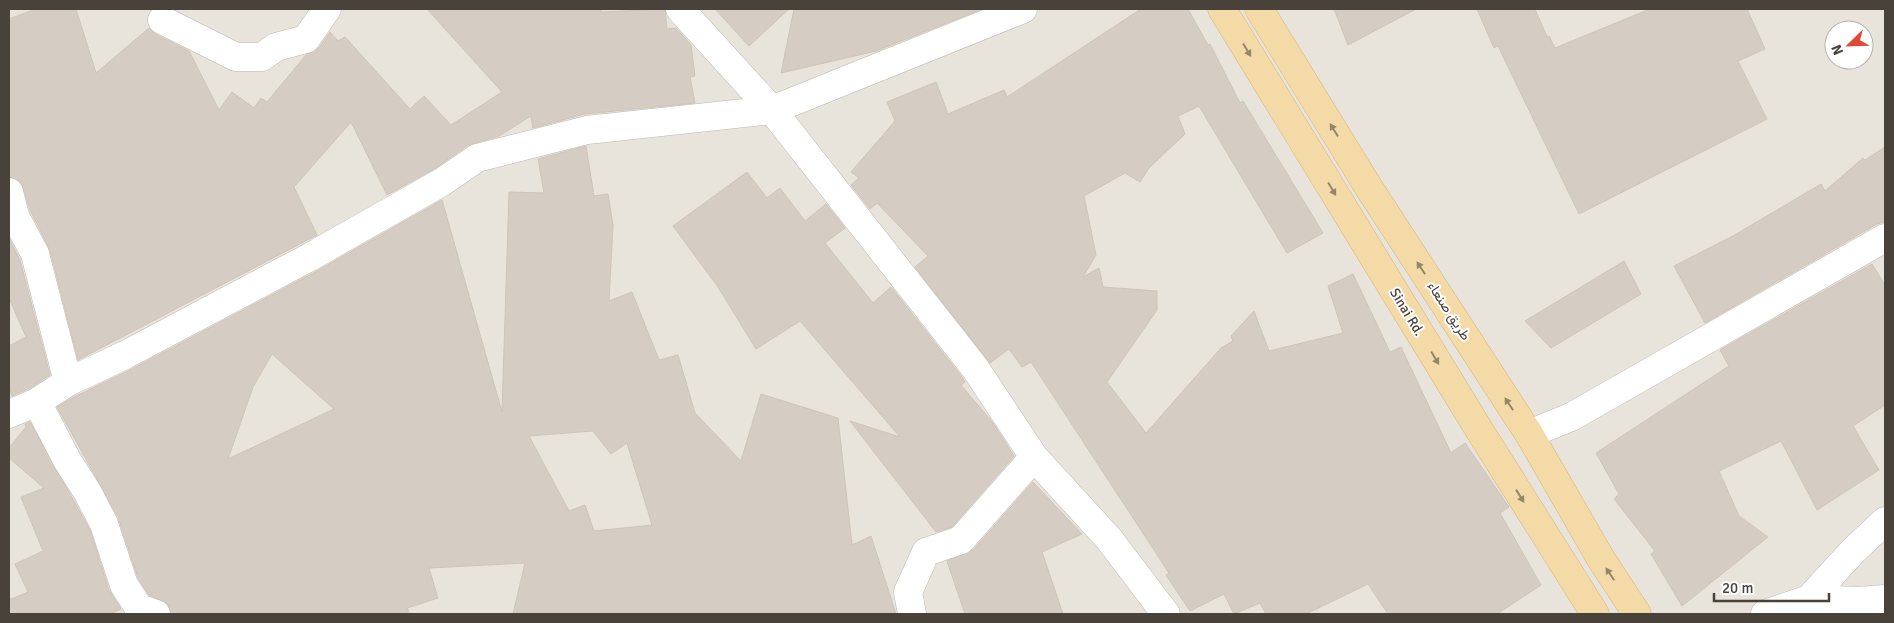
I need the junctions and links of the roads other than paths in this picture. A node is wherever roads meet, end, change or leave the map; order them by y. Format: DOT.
graph roads {
  1 [pos="327,9"];
  2 [pos="680,9"];
  3 [pos="1023,9"];
  4 [pos="1222,9"];
  5 [pos="1259,9"];
  6 [pos="162,20"];
  7 [pos="772,110"];
  8 [pos="9,192"];
  9 [pos="1885,238"];
  10 [pos="68,382"];
  11 [pos="37,402"];
  12 [pos="9,414"];
  13 [pos="1529,434"];
  14 [pos="1034,457"];
  15 [pos="1885,521"];
  16 [pos="1809,599"];
  17 [pos="1885,599"];
  18 [pos="141,610"];
  19 [pos="1625,610"];
  20 [pos="912,614"];
  21 [pos="1166,614"];
  22 [pos="1595,614"];
  23 [pos="1765,614"];
  1 -- 6 [label="street"];
  2 -- 7 [label="street"];
  3 -- 7 [label="street"];
  4 -- 22 [label="main road, Sinai Rd., one-way"];
  13 -- 5 [label="main road, طريق صنعاء, one-way"];
  7 -- 10 [label="street"];
  7 -- 14 [label="street"];
  8 -- 10 [label="street"];
  9 -- 13 [label="street"];
  10 -- 11 [label="street"];
  11 -- 12 [label="street"];
  11 -- 18 [label="street"];
  19 -- 13 [label="main road, طريق صنعاء, one-way"];
  14 -- 20 [label="street"];
  14 -- 21 [label="street"];
  15 -- 16 [label="street"];
  16 -- 17 [label="street"];
  16 -- 23 [label="street"];
}
